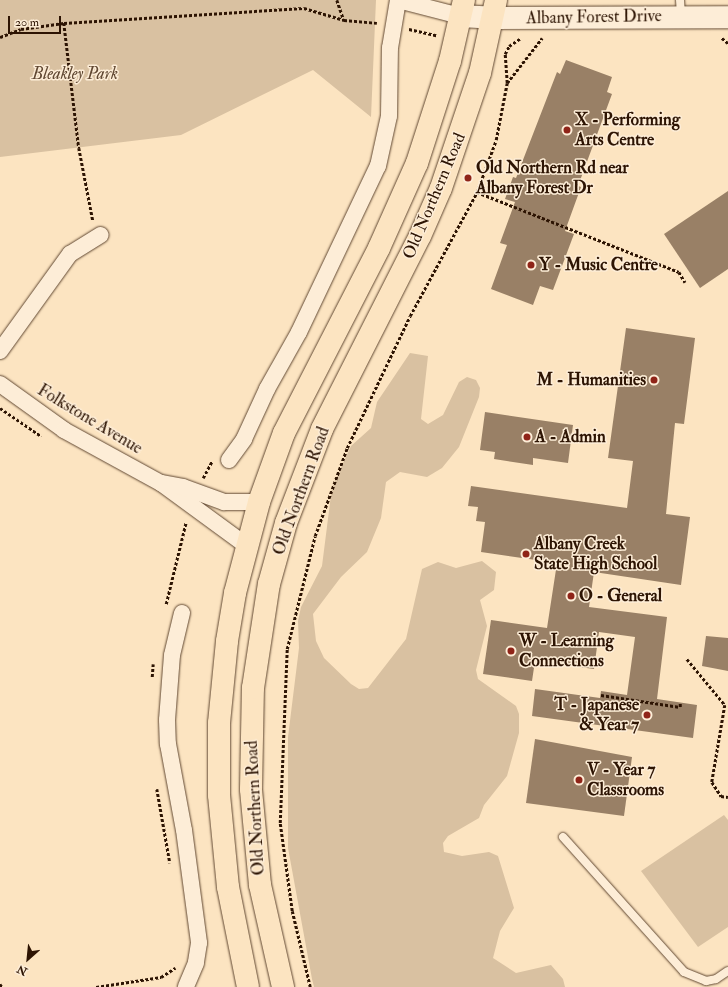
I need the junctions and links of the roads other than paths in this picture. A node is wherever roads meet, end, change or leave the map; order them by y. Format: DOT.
graph roads {
  1 [pos="398,0"];
  2 [pos="462,8"];
  3 [pos="680,8"];
  4 [pos="494,9"];
  5 [pos="724,26"];
  6 [pos="100,235"];
  7 [pos="0,351"];
  8 [pos="0,384"];
  9 [pos="222,458"];
  10 [pos="161,483"];
  11 [pos="259,502"];
  12 [pos="247,546"];
  13 [pos="182,613"];
  14 [pos="563,837"];
  15 [pos="728,971"];
  16 [pos="186,987"];
  17 [pos="248,987"];
  18 [pos="283,987"];
  1 -- 2 [label="street"];
  1 -- 9 [label="street"];
  2 -- 4 [label="street, Albany Forest Drive"];
  2 -- 11 [label="highway, Old Northern Road"];
  3 -- 4 [label="street, Albany Forest Drive"];
  3 -- 5 [label="street, Albany Forest Drive"];
  4 -- 18 [label="highway, Old Northern Road"];
  6 -- 7 [label="street"];
  8 -- 10 [label="street, Folkstone Avenue"];
  10 -- 11 [label="street, Folkstone Avenue"];
  10 -- 12 [label="street, Folkstone Avenue"];
  11 -- 12 [label="highway, Old Northern Road"];
  12 -- 17 [label="highway, Old Northern Road"];
  13 -- 16 [label="street"];
  14 -- 15 [label="lane"];
}
